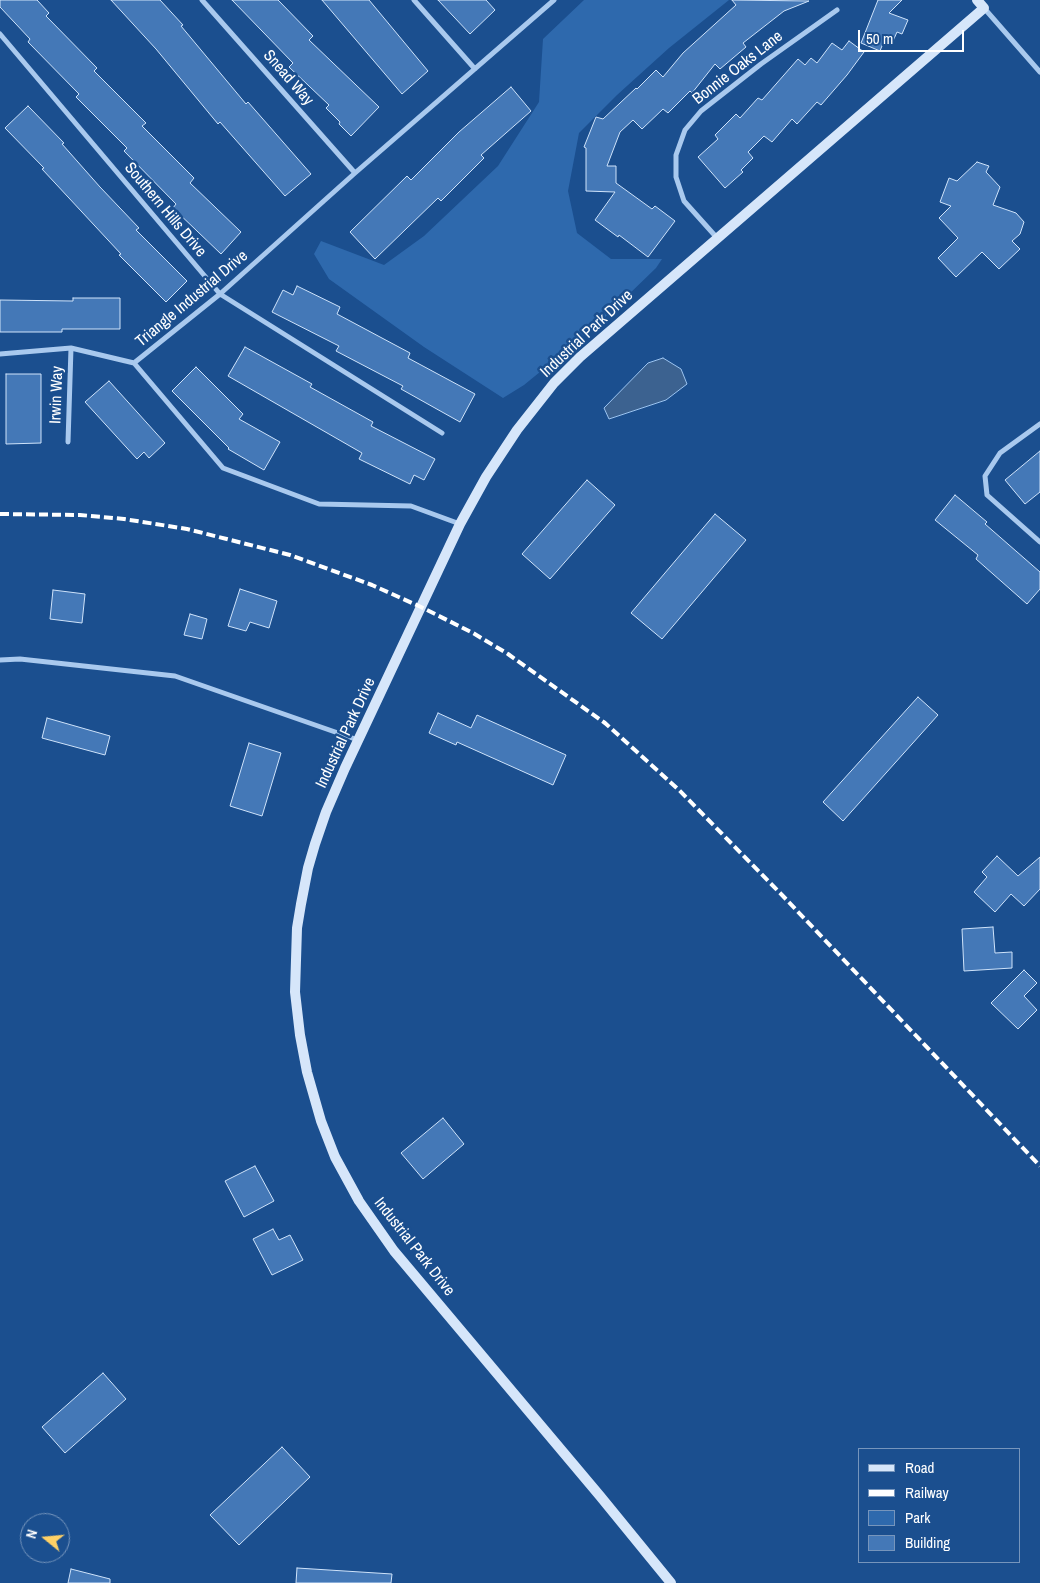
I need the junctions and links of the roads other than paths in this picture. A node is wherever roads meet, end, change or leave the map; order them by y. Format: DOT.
graph roads {
  1 [pos="202,0"];
  2 [pos="414,0"];
  3 [pos="554,0"];
  4 [pos="981,4"];
  5 [pos="837,10"];
  6 [pos="0,34"];
  7 [pos="475,69"];
  8 [pos="1040,72"];
  9 [pos="355,173"];
  10 [pos="718,239"];
  11 [pos="220,294"];
  12 [pos="71,348"];
  13 [pos="0,354"];
  14 [pos="134,363"];
  15 [pos="1040,424"];
  16 [pos="442,433"];
  17 [pos="68,442"];
  18 [pos="460,524"];
  19 [pos="1040,542"];
  20 [pos="0,660"];
  21 [pos="358,740"];
  22 [pos="671,1583"];
  1 -- 9 [label="street, Snead Way"];
  2 -- 7 [label="street"];
  3 -- 7 [label="street, Triangle Industrial Drive"];
  4 -- 8 [label="street"];
  4 -- 10 [label="street, Industrial Park Drive"];
  5 -- 10 [label="street, Bonnie Oaks Lane"];
  6 -- 11 [label="street, Southern Hills Drive"];
  7 -- 9 [label="street, Triangle Industrial Drive"];
  9 -- 11 [label="street, Triangle Industrial Drive"];
  10 -- 18 [label="street, Industrial Park Drive"];
  11 -- 14 [label="street, Triangle Industrial Drive"];
  11 -- 16 [label="street, Southern Hills Drive"];
  12 -- 13 [label="street"];
  12 -- 14 [label="street"];
  12 -- 17 [label="street, Irwin Way"];
  14 -- 18 [label="street, Triangle Industrial Drive"];
  15 -- 19 [label="street"];
  18 -- 21 [label="street, Industrial Park Drive"];
  20 -- 21 [label="street"];
  21 -- 22 [label="street, Industrial Park Drive"];
}
